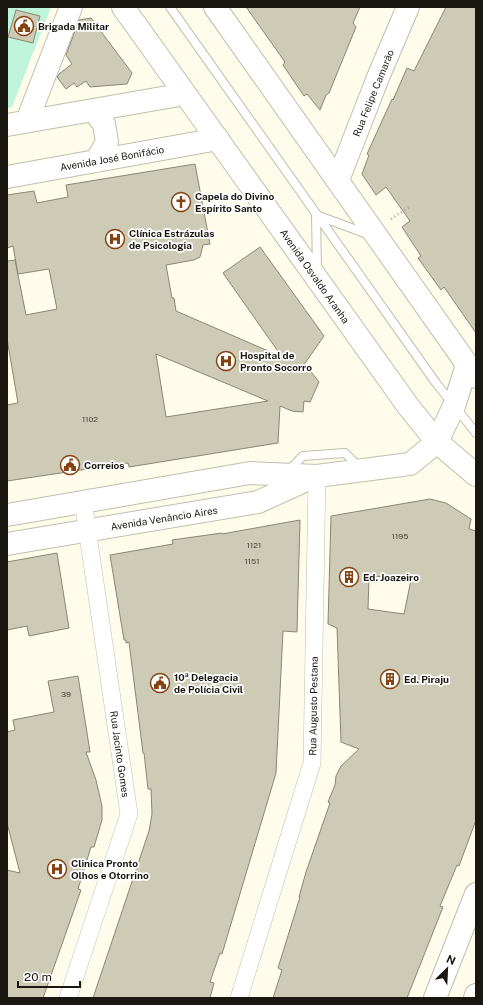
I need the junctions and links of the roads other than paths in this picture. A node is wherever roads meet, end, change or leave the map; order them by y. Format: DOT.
graph roads {
  1 [pos="71,7"];
  2 [pos="123,7"];
  3 [pos="170,7"];
  4 [pos="215,7"];
  5 [pos="408,7"];
  6 [pos="185,94"];
  7 [pos="93,110"];
  8 [pos="17,123"];
  9 [pos="218,139"];
  10 [pos="96,161"];
  11 [pos="7,177"];
  12 [pos="338,180"];
  13 [pos="316,215"];
  14 [pos="380,239"];
  15 [pos="317,278"];
  16 [pos="472,371"];
  17 [pos="454,406"];
  18 [pos="476,423"];
  19 [pos="476,427"];
  20 [pos="476,433"];
  21 [pos="437,442"];
  22 [pos="362,470"];
  23 [pos="285,474"];
  24 [pos="317,476"];
  25 [pos="476,476"];
  26 [pos="83,502"];
  27 [pos="7,515"];
  28 [pos="88,530"];
  29 [pos="7,544"];
  30 [pos="476,894"];
  31 [pos="476,995"];
  32 [pos="68,998"];
  33 [pos="239,998"];
  34 [pos="435,998"];
  35 [pos="475,998"];
  1 -- 8 [label="main road"];
  2 -- 6 [label="main road, Avenida Osvaldo Aranha"];
  3 -- 13 [label="lane"];
  4 -- 12 [label="main road"];
  5 -- 12 [label="main road, Rua Felipe Camarão"];
  6 -- 7 [label="main road"];
  6 -- 9 [label="main road, Avenida Osvaldo Aranha"];
  7 -- 8 [label="main road"];
  7 -- 10 [label="main road"];
  9 -- 10 [label="main road, Avenida José Bonifácio"];
  9 -- 15 [label="main road, Avenida Osvaldo Aranha"];
  10 -- 11 [label="main road, Avenida José Bonifácio"];
  12 -- 14 [label="main road"];
  13 -- 14 [label="lane"];
  13 -- 15 [label="lane"];
  13 -- 17 [label="lane"];
  14 -- 16 [label="main road"];
  15 -- 21 [label="main road, Avenida Osvaldo Aranha"];
  16 -- 17 [label="main road, Avenida Venâncio Aires"];
  17 -- 18 [label="lane"];
  17 -- 19 [label="lane"];
  17 -- 20 [label="lane"];
  17 -- 21 [label="main road, Avenida Venâncio Aires"];
  21 -- 22 [label="main road, Avenida Venâncio Aires"];
  21 -- 25 [label="main road, Avenida Osvaldo Aranha"];
  22 -- 23 [label="lane"];
  22 -- 24 [label="main road, Avenida Venâncio Aires"];
  23 -- 24 [label="main road, Avenida Venâncio Aires"];
  23 -- 26 [label="main road, Avenida Venâncio Aires"];
  24 -- 28 [label="main road, Avenida Venâncio Aires"];
  24 -- 33 [label="street, Rua Augusto Pestana"];
  26 -- 27 [label="main road, Avenida Venâncio Aires"];
  26 -- 28 [label="street, Rua Jacinto Gomes"];
  28 -- 29 [label="main road, Avenida Venâncio Aires"];
  28 -- 32 [label="street, Rua Jacinto Gomes"];
  30 -- 34 [label="main road"];
  31 -- 35 [label="main road"];
}
